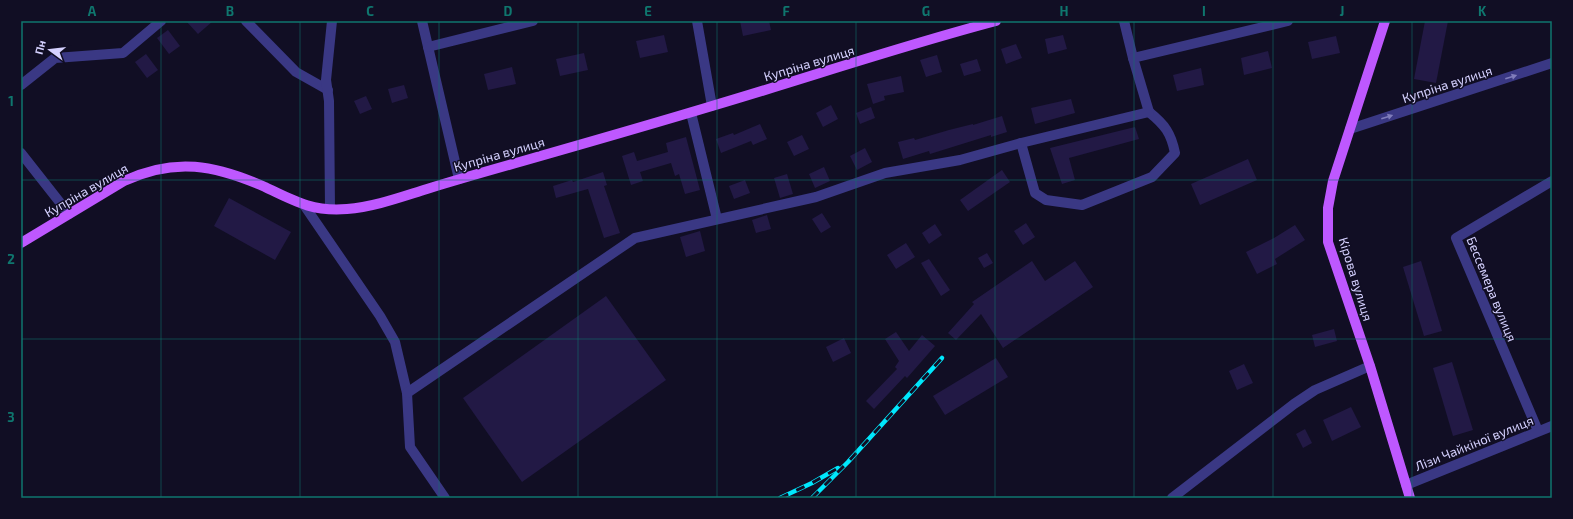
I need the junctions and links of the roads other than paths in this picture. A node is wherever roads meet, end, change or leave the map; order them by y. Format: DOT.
graph roads {
  1 [pos="161,21"];
  2 [pos="246,21"];
  3 [pos="332,21"];
  4 [pos="422,21"];
  5 [pos="533,21"];
  6 [pos="698,21"];
  7 [pos="996,21"];
  8 [pos="1124,21"];
  9 [pos="1288,21"];
  10 [pos="1385,21"];
  11 [pos="428,47"];
  12 [pos="1133,58"];
  13 [pos="1552,63"];
  14 [pos="21,85"];
  15 [pos="328,90"];
  16 [pos="712,106"];
  17 [pos="691,112"];
  18 [pos="1149,112"];
  19 [pos="1350,129"];
  20 [pos="1021,143"];
  21 [pos="21,152"];
  22 [pos="459,179"];
  23 [pos="1552,181"];
  24 [pos="304,205"];
  25 [pos="330,209"];
  26 [pos="69,214"];
  27 [pos="716,219"];
  28 [pos="21,243"];
  29 [pos="1370,366"];
  30 [pos="407,393"];
  31 [pos="1552,426"];
  32 [pos="1538,431"];
  33 [pos="1406,485"];
  34 [pos="445,498"];
  35 [pos="1172,498"];
  36 [pos="1410,498"];
  1 -- 14 [label="street"];
  2 -- 15 [label="street"];
  3 -- 15 [label="street"];
  4 -- 11 [label="street"];
  5 -- 11 [label="street"];
  6 -- 16 [label="street"];
  7 -- 16 [label="main road, Купріна вулиця"];
  8 -- 12 [label="street"];
  9 -- 12 [label="street"];
  10 -- 19 [label="main road, Кірова вулиця"];
  11 -- 22 [label="street"];
  12 -- 18 [label="street"];
  19 -- 13 [label="street, Купріна вулиця, one-way"];
  15 -- 25 [label="street"];
  16 -- 17 [label="main road, Купріна вулиця"];
  17 -- 22 [label="main road, Купріна вулиця"];
  17 -- 27 [label="street"];
  18 -- 20 [label="street"];
  18 -- 20 [label="street"];
  19 -- 29 [label="main road, Кірова вулиця"];
  20 -- 27 [label="street"];
  21 -- 26 [label="street"];
  22 -- 25 [label="main road, Купріна вулиця"];
  23 -- 32 [label="street, Бессемера вулиця"];
  24 -- 25 [label="main road, Купріна вулиця"];
  24 -- 26 [label="main road, Купріна вулиця"];
  24 -- 30 [label="street"];
  26 -- 28 [label="main road, Купріна вулиця"];
  27 -- 30 [label="street"];
  29 -- 33 [label="main road, Кірова вулиця"];
  29 -- 35 [label="street"];
  30 -- 34 [label="street"];
  31 -- 32 [label="street, Лізи Чайкіної вулиця"];
  32 -- 33 [label="street, Лізи Чайкіної вулиця"];
  33 -- 36 [label="main road, Кірова вулиця"];
}
